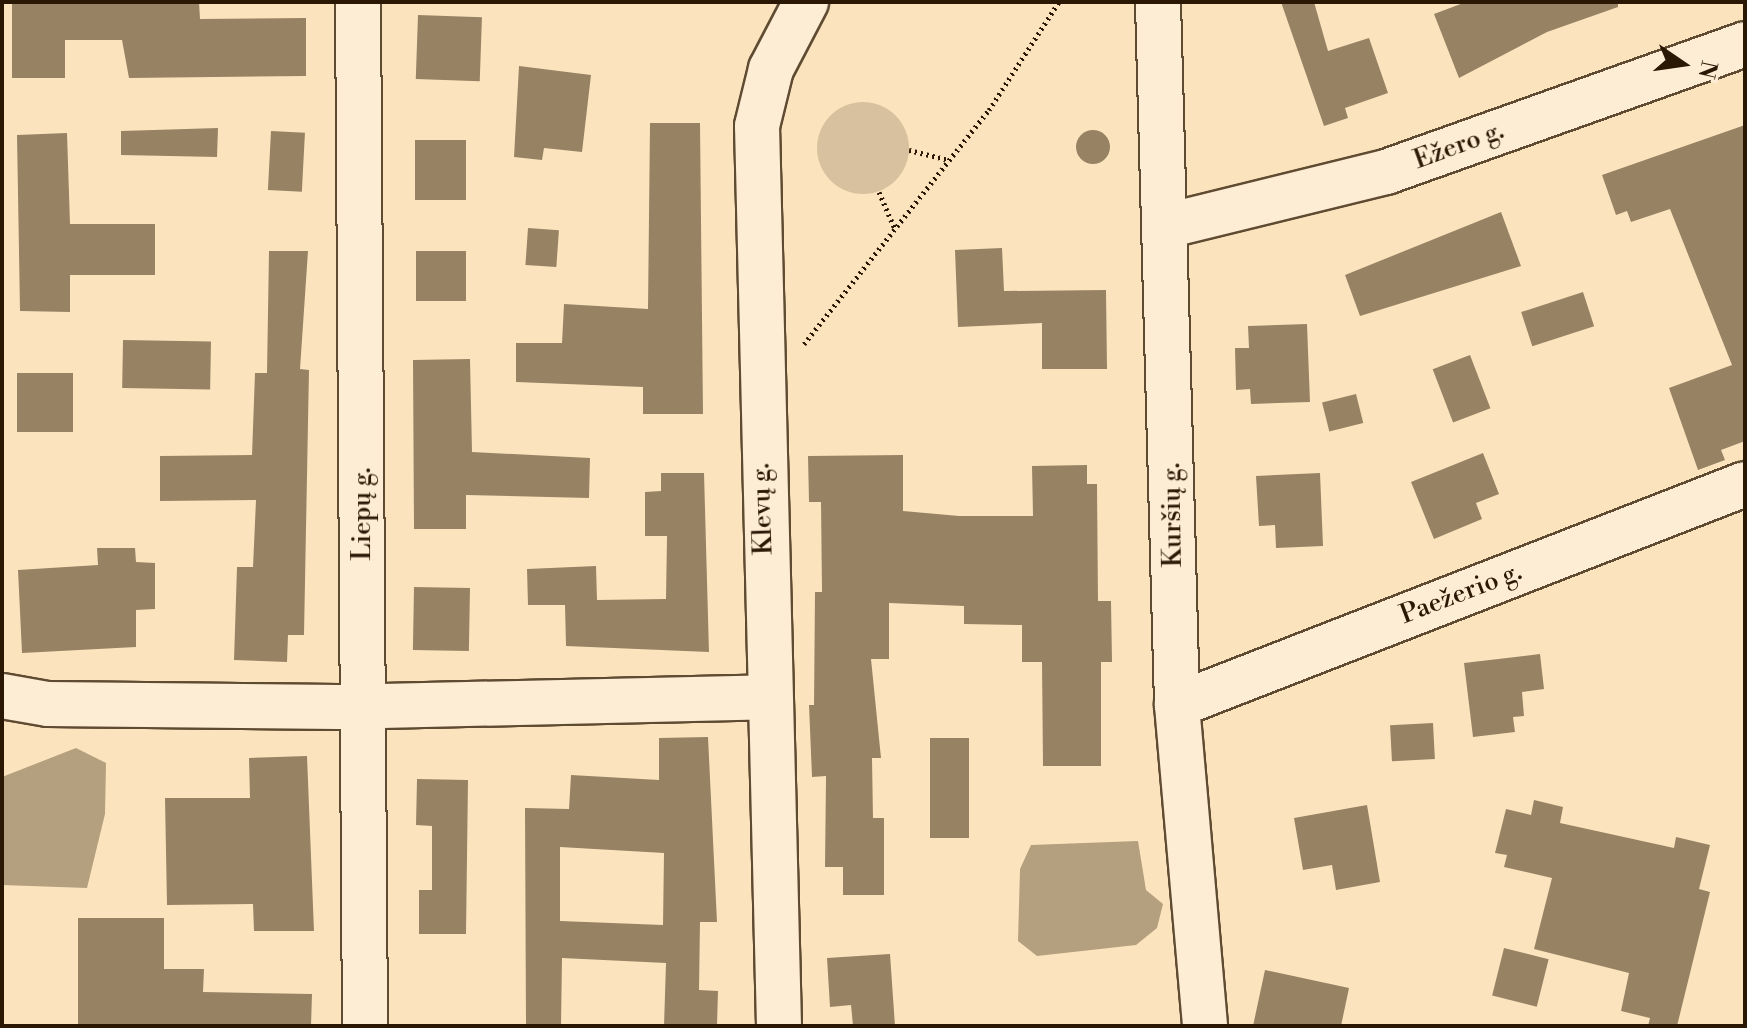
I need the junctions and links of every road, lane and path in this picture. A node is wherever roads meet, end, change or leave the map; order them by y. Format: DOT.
graph roads {
  1 [pos="358,2"];
  2 [pos="806,2"];
  3 [pos="1059,2"];
  4 [pos="1158,2"];
  5 [pos="1745,44"];
  6 [pos="909,150"];
  7 [pos="949,160"];
  8 [pos="879,192"];
  9 [pos="1166,226"];
  10 [pos="895,230"];
  11 [pos="760,400"];
  12 [pos="1745,484"];
  13 [pos="2,696"];
  14 [pos="769,697"];
  15 [pos="1177,705"];
  16 [pos="364,706"];
  17 [pos="365,1026"];
  18 [pos="779,1026"];
  19 [pos="1205,1026"];
  1 -- 16 [label="street, Liepų g."];
  2 -- 11 [label="street, Klevų g."];
  3 -- 7 [label="path"];
  4 -- 9 [label="street, Kuršių g."];
  5 -- 9 [label="street, Ežero g."];
  6 -- 7 [label="path"];
  7 -- 10 [label="path"];
  8 -- 10 [label="path"];
  9 -- 15 [label="street, Kuršių g."];
  10 -- 11 [label="path"];
  11 -- 14 [label="street, Klevų g."];
  12 -- 15 [label="street, Paežerio g."];
  13 -- 16 [label="street"];
  14 -- 16 [label="street"];
  14 -- 18 [label="street, Klevų g."];
  15 -- 19 [label="street, Kuršių g."];
  16 -- 17 [label="street, Liepų g."];
}
